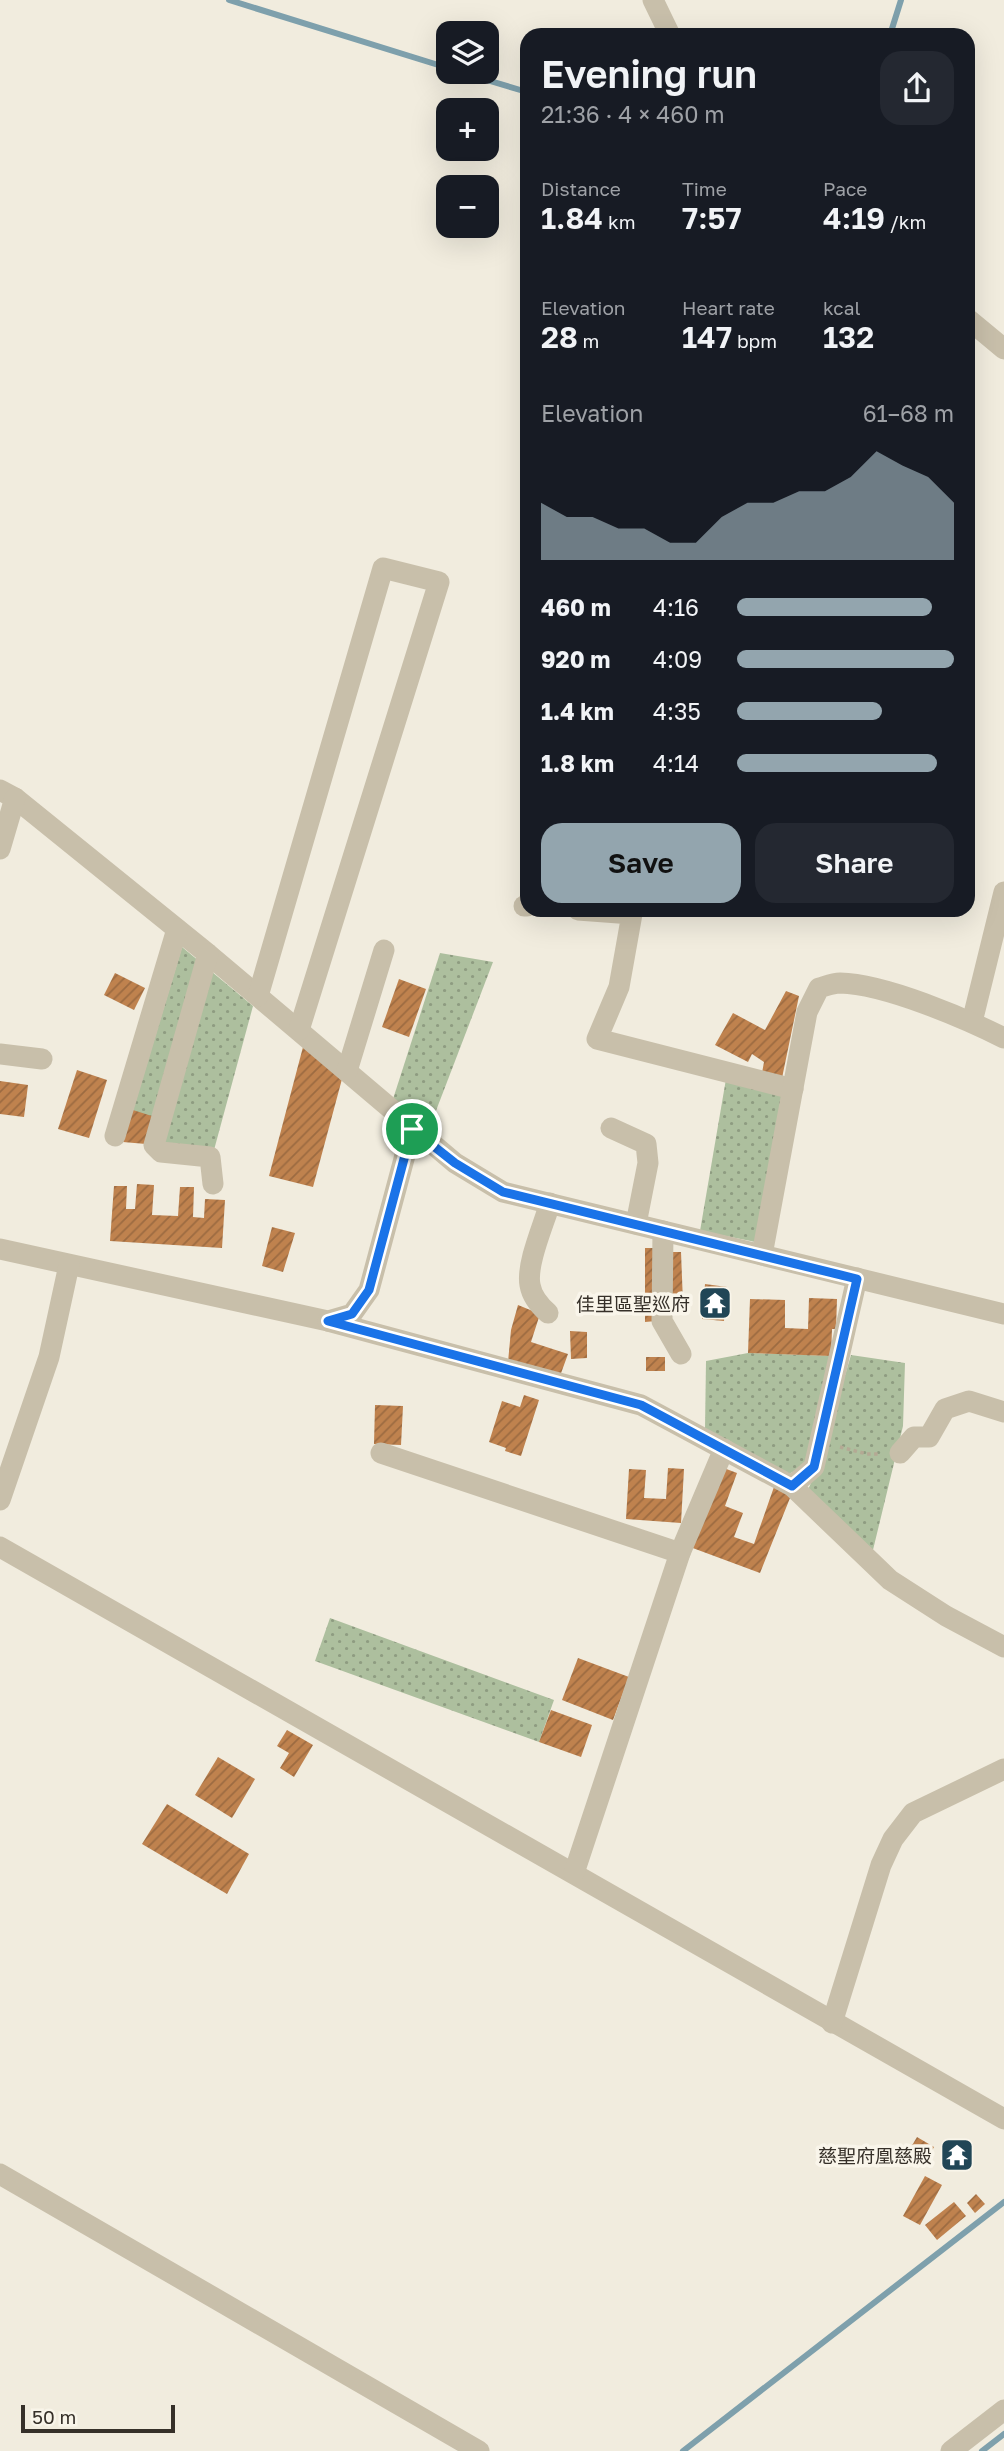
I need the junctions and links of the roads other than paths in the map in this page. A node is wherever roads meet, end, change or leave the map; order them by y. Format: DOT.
graph roads {
  1 [pos="653,0"];
  2 [pos="667,28"];
  3 [pos="975,325"];
  4 [pos="1004,349"];
  5 [pos="7,794"];
  6 [pos="0,849"];
  7 [pos="1004,892"];
  8 [pos="631,917"];
  9 [pos="177,929"];
  10 [pos="384,950"];
  11 [pos="208,954"];
  12 [pos="257,996"];
  13 [pos="972,1022"];
  14 [pos="299,1030"];
  15 [pos="1004,1038"];
  16 [pos="0,1054"];
  17 [pos="42,1059"];
  18 [pos="347,1070"];
  19 [pos="793,1089"];
  20 [pos="611,1128"];
  21 [pos="412,1129"];
  22 [pos="115,1136"];
  23 [pos="213,1184"];
  24 [pos="550,1203"];
  25 [pos="636,1224"];
  26 [pos="663,1231"];
  27 [pos="0,1249"];
  28 [pos="762,1255"];
  29 [pos="69,1265"];
  30 [pos="857,1279"];
  31 [pos="548,1313"];
  32 [pos="1004,1314"];
  33 [pos="328,1321"];
  34 [pos="681,1354"];
  35 [pos="1004,1412"];
  36 [pos="724,1449"];
  37 [pos="381,1453"];
  38 [pos="900,1453"];
  39 [pos="792,1486"];
  40 [pos="0,1500"];
  41 [pos="0,1547"];
  42 [pos="680,1553"];
  43 [pos="1004,1647"];
  44 [pos="1004,1769"];
  45 [pos="574,1873"];
  46 [pos="832,2022"];
  47 [pos="1004,2119"];
  48 [pos="0,2174"];
  49 [pos="1004,2410"];
  50 [pos="479,2451"];
  51 [pos="951,2451"];
  1 -- 2 [label="street"];
  3 -- 4 [label="street"];
  5 -- 6 [label="street"];
  5 -- 9 [label="street"];
  7 -- 13 [label="street"];
  8 -- 19 [label="street"];
  9 -- 11 [label="street"];
  9 -- 22 [label="street"];
  10 -- 18 [label="street"];
  11 -- 12 [label="street"];
  11 -- 23 [label="street"];
  12 -- 14 [label="street"];
  12 -- 14 [label="street"];
  13 -- 15 [label="street"];
  13 -- 19 [label="street"];
  14 -- 18 [label="street"];
  16 -- 17 [label="street"];
  18 -- 21 [label="street"];
  19 -- 28 [label="street"];
  20 -- 25 [label="street"];
  21 -- 24 [label="street"];
  21 -- 33 [label="street"];
  24 -- 25 [label="street"];
  24 -- 31 [label="street"];
  25 -- 26 [label="street"];
  26 -- 28 [label="street"];
  26 -- 34 [label="street"];
  27 -- 29 [label="street"];
  28 -- 30 [label="street"];
  29 -- 33 [label="street"];
  29 -- 40 [label="street"];
  30 -- 32 [label="street"];
  30 -- 39 [label="street"];
  33 -- 36 [label="street"];
  35 -- 38 [label="street"];
  36 -- 39 [label="street"];
  36 -- 42 [label="street"];
  37 -- 42 [label="street"];
  39 -- 43 [label="street"];
  41 -- 45 [label="street"];
  42 -- 45 [label="street"];
  44 -- 46 [label="street"];
  45 -- 46 [label="street"];
  46 -- 47 [label="street"];
  48 -- 50 [label="street"];
  49 -- 51 [label="street"];
}
